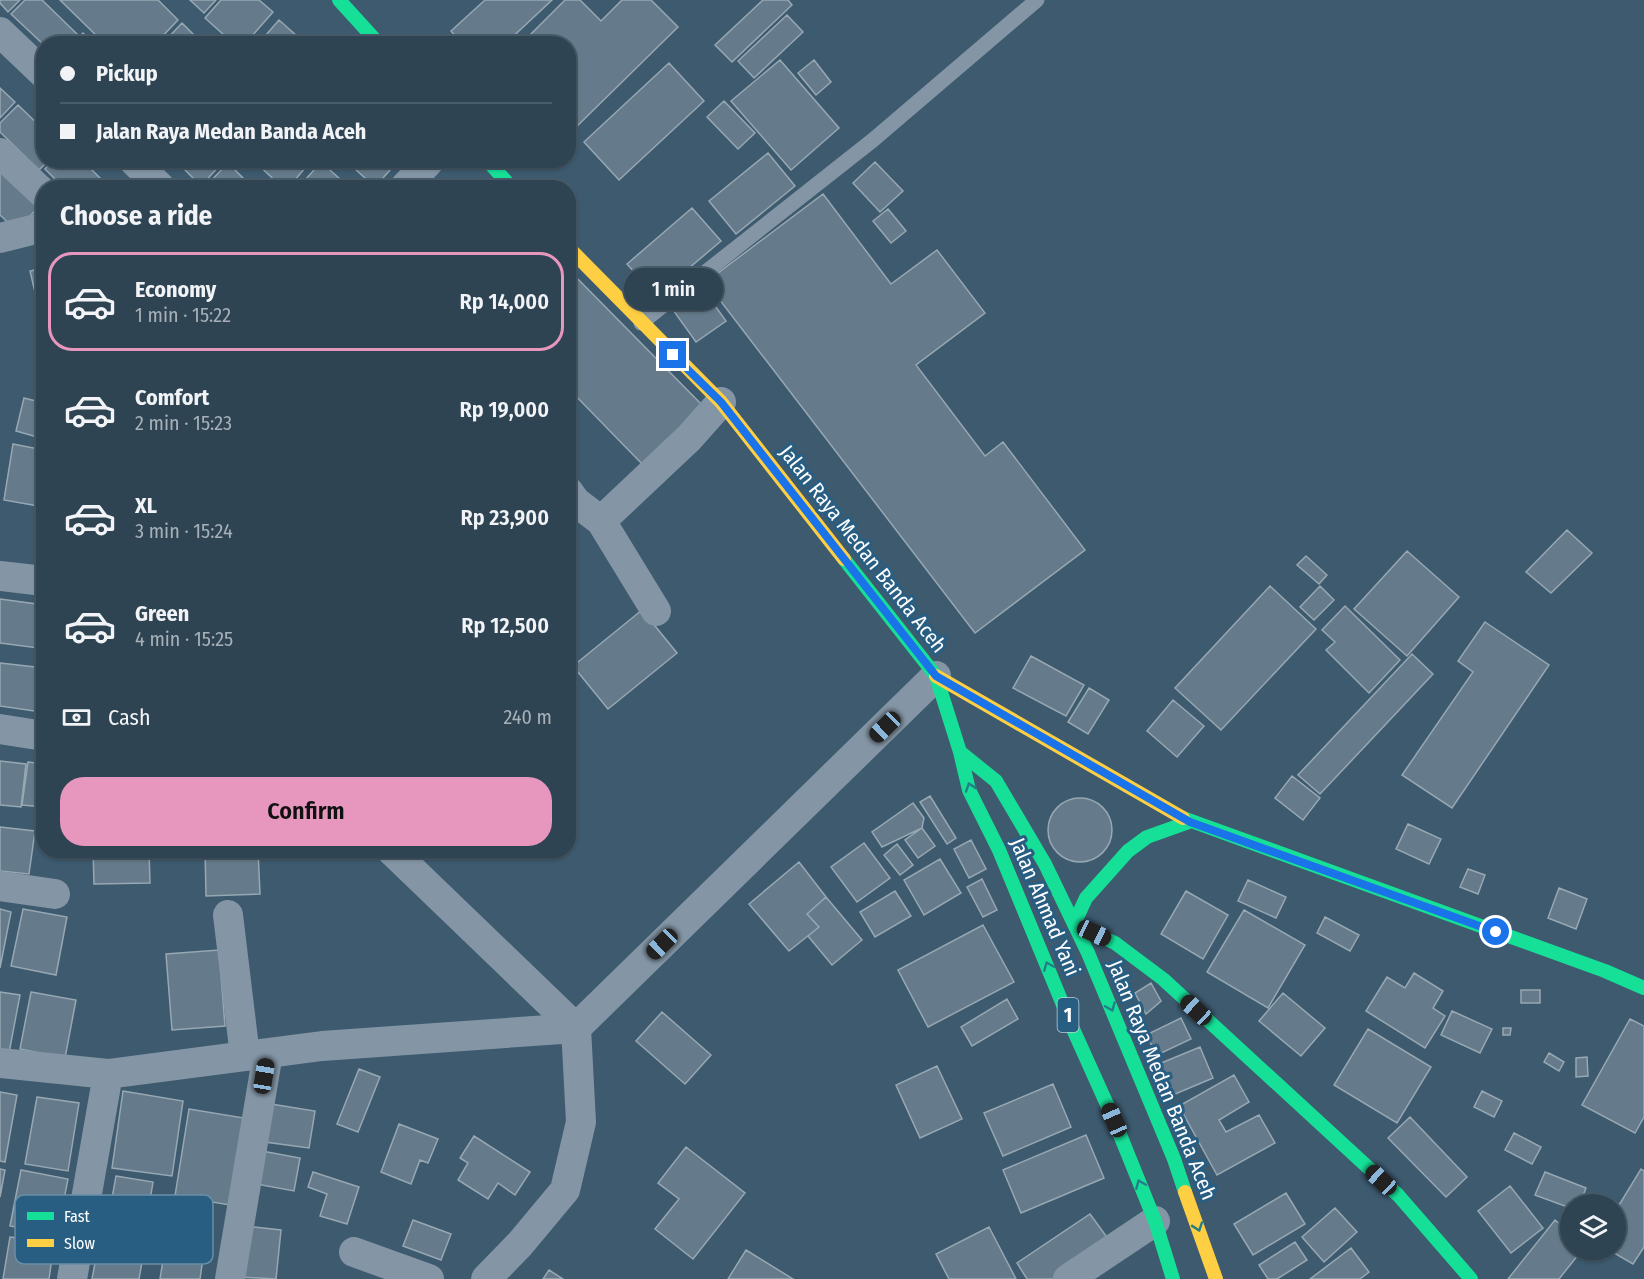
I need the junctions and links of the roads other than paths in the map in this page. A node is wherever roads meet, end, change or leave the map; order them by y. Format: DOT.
graph roads {
  1 [pos="339,0"];
  2 [pos="1037,0"];
  3 [pos="0,32"];
  4 [pos="372,36"];
  5 [pos="36,66"];
  6 [pos="0,153"];
  7 [pos="141,168"];
  8 [pos="423,168"];
  9 [pos="494,168"];
  10 [pos="153,180"];
  11 [pos="411,180"];
  12 [pos="505,180"];
  13 [pos="36,187"];
  14 [pos="36,229"];
  15 [pos="0,238"];
  16 [pos="576,255"];
  17 [pos="641,323"];
  18 [pos="721,402"];
  19 [pos="576,502"];
  20 [pos="601,521"];
  21 [pos="0,576"];
  22 [pos="36,580"];
  23 [pos="656,611"];
  24 [pos="936,676"];
  25 [pos="0,729"];
  26 [pos="36,735"];
  27 [pos="960,752"];
  28 [pos="1190,822"];
  29 [pos="399,858"];
  30 [pos="0,886"];
  31 [pos="56,894"];
  32 [pos="228,915"];
  33 [pos="1074,924"];
  34 [pos="1644,988"];
  35 [pos="576,1028"];
  36 [pos="256,1054"];
  37 [pos="0,1063"];
  38 [pos="108,1074"];
  39 [pos="87,1195"];
  40 [pos="1155,1221"];
  41 [pos="354,1252"];
  42 [pos="75,1264"];
  43 [pos="72,1279"];
  44 [pos="230,1279"];
  45 [pos="429,1279"];
  46 [pos="486,1279"];
  47 [pos="1068,1279"];
  48 [pos="1173,1279"];
  49 [pos="1216,1279"];
  50 [pos="1471,1279"];
  1 -- 4 [label="main road"];
  2 -- 17 [label="lane"];
  3 -- 5 [label="street"];
  6 -- 13 [label="street"];
  7 -- 10 [label="street"];
  8 -- 11 [label="street"];
  9 -- 12 [label="main road"];
  14 -- 15 [label="street"];
  16 -- 17 [label="main road, Jalan Raya Medan Banda Aceh / 1"];
  17 -- 18 [label="main road, Jalan Raya Medan Banda Aceh / 1"];
  18 -- 20 [label="street"];
  18 -- 24 [label="main road, Jalan Raya Medan Banda Aceh / 1"];
  19 -- 20 [label="street"];
  20 -- 23 [label="street"];
  21 -- 22 [label="street"];
  24 -- 27 [label="main road, Jalan Raya Medan Banda Aceh / 1"];
  24 -- 28 [label="main road"];
  24 -- 35 [label="street"];
  25 -- 26 [label="street"];
  27 -- 33 [label="main road, Jalan Raya Medan Banda Aceh / 1"];
  40 -- 27 [label="main road, Jalan Ahmad Yani / 1, one-way"];
  28 -- 33 [label="main road"];
  28 -- 34 [label="main road"];
  29 -- 35 [label="street"];
  30 -- 31 [label="street"];
  32 -- 36 [label="street"];
  33 -- 49 [label="main road, Jalan Raya Medan Banda Aceh / 1, one-way"];
  33 -- 50 [label="main road"];
  35 -- 36 [label="street"];
  35 -- 46 [label="street"];
  36 -- 38 [label="street"];
  36 -- 44 [label="street"];
  37 -- 38 [label="street"];
  38 -- 39 [label="street"];
  40 -- 47 [label="street"];
  40 -- 48 [label="main road, Jalan Ahmad Yani / 1"];
  41 -- 45 [label="street"];
  42 -- 43 [label="street"];
}
